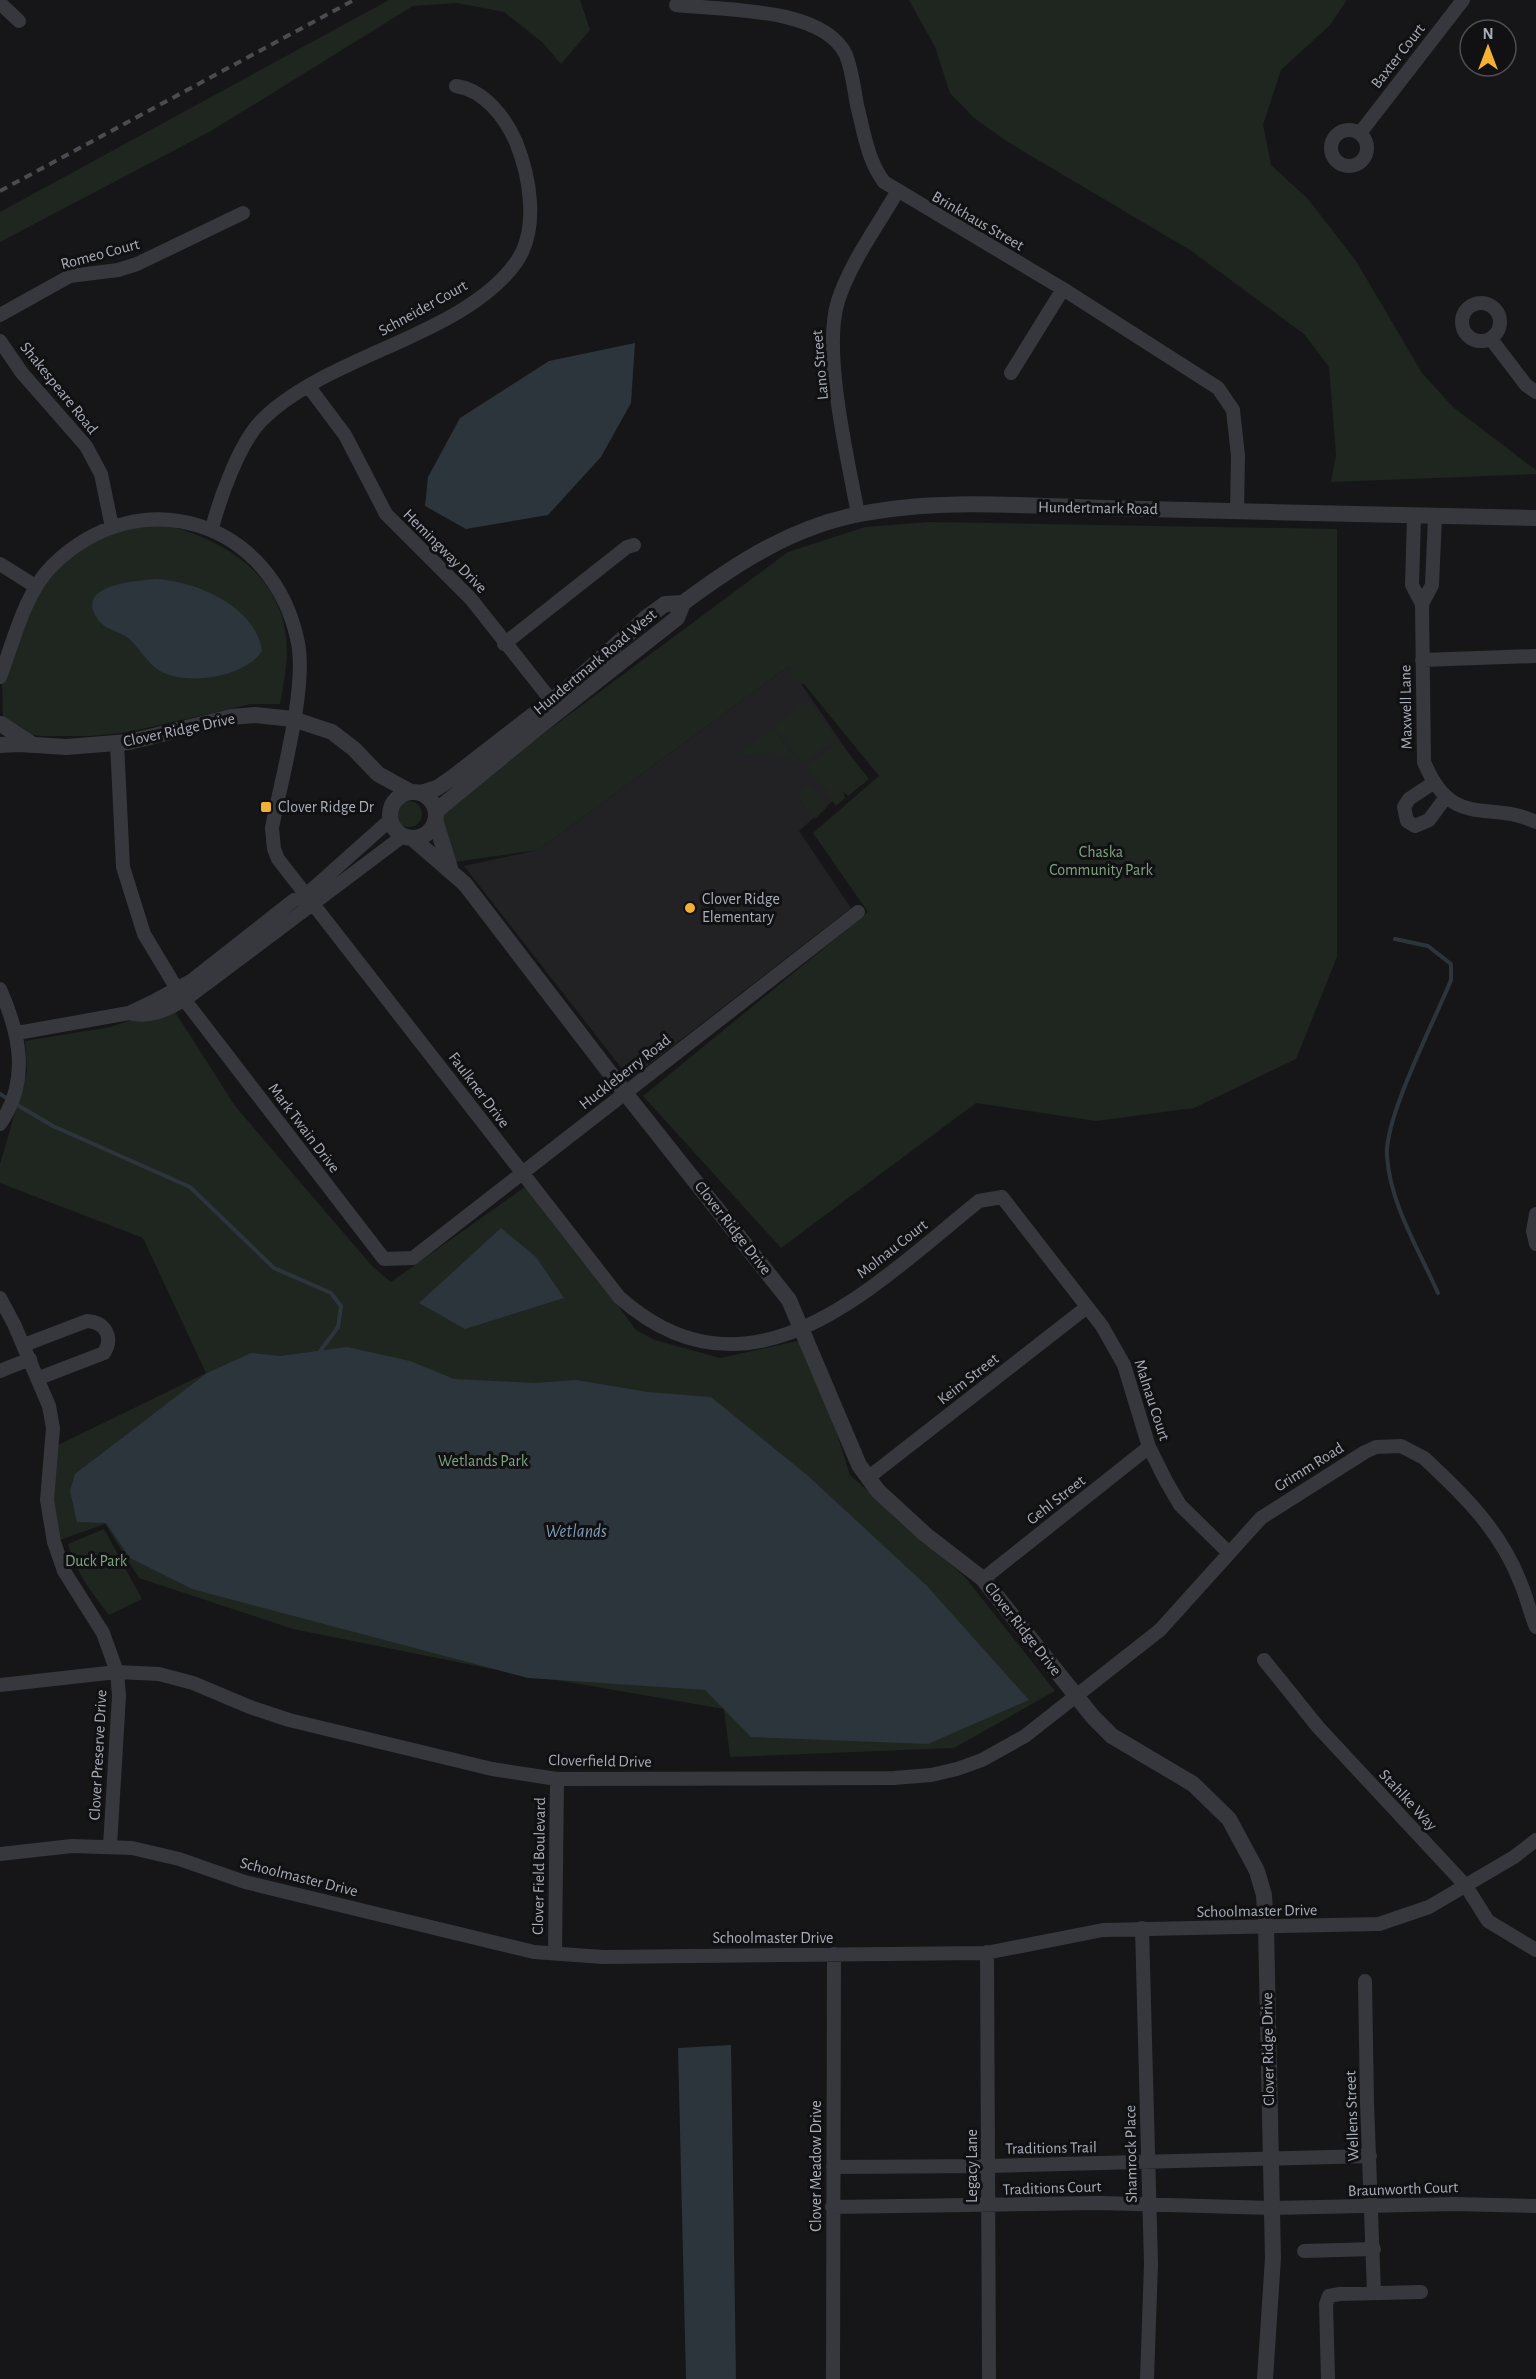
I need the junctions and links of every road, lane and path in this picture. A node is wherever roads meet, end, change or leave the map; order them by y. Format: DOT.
graph roads {
  1 [pos="1463,0"];
  2 [pos="0,3"];
  3 [pos="676,5"];
  4 [pos="19,21"];
  5 [pos="456,86"];
  6 [pos="1360,133"];
  7 [pos="897,192"];
  8 [pos="243,213"];
  9 [pos="1063,289"];
  10 [pos="0,315"];
  11 [pos="1491,339"];
  12 [pos="0,340"];
  13 [pos="1011,374"];
  14 [pos="309,387"];
  15 [pos="1536,392"];
  16 [pos="1237,511"];
  17 [pos="858,514"];
  18 [pos="1414,517"];
  19 [pos="1435,517"];
  20 [pos="1536,518"];
  21 [pos="112,526"];
  22 [pos="212,528"];
  23 [pos="634,545"];
  24 [pos="0,564"];
  25 [pos="35,586"];
  26 [pos="683,603"];
  27 [pos="1422,604"];
  28 [pos="504,644"];
  29 [pos="1536,656"];
  30 [pos="1422,660"];
  31 [pos="0,677"];
  32 [pos="555,705"];
  33 [pos="292,719"];
  34 [pos="0,725"];
  35 [pos="117,743"];
  36 [pos="33,744"];
  37 [pos="0,745"];
  38 [pos="378,774"];
  39 [pos="1432,783"];
  40 [pos="415,792"];
  41 [pos="1446,797"];
  42 [pos="390,815"];
  43 [pos="436,817"];
  44 [pos="1536,822"];
  45 [pos="407,837"];
  46 [pos="451,870"];
  47 [pos="310,898"];
  48 [pos="858,912"];
  49 [pos="0,989"];
  50 [pos="180,994"];
  51 [pos="17,1032"];
  52 [pos="626,1094"];
  53 [pos="0,1124"];
  54 [pos="520,1172"];
  55 [pos="1004,1191"];
  56 [pos="1536,1214"];
  57 [pos="1536,1244"];
  58 [pos="413,1258"];
  59 [pos="0,1298"];
  60 [pos="1087,1307"];
  61 [pos="802,1329"];
  62 [pos="24,1346"];
  63 [pos="30,1359"];
  64 [pos="0,1371"];
  65 [pos="39,1378"];
  66 [pos="1149,1447"];
  67 [pos="869,1477"];
  68 [pos="1228,1552"];
  69 [pos="983,1579"];
  70 [pos="1536,1627"];
  71 [pos="1264,1660"];
  72 [pos="117,1672"];
  73 [pos="0,1685"];
  74 [pos="1075,1695"];
  75 [pos="557,1779"];
  76 [pos="1536,1840"];
  77 [pos="110,1846"];
  78 [pos="0,1854"];
  79 [pos="1466,1886"];
  80 [pos="1142,1928"];
  81 [pos="1266,1928"];
  82 [pos="1536,1950"];
  83 [pos="987,1952"];
  84 [pos="555,1953"];
  85 [pos="834,1954"];
  86 [pos="1365,1981"];
  87 [pos="1370,2156"];
  88 [pos="1271,2158"];
  89 [pos="1148,2163"];
  90 [pos="989,2166"];
  91 [pos="833,2167"];
  92 [pos="1149,2203"];
  93 [pos="1373,2206"];
  94 [pos="1536,2206"];
  95 [pos="988,2207"];
  96 [pos="832,2208"];
  97 [pos="1272,2208"];
  98 [pos="1374,2250"];
  99 [pos="1304,2251"];
  100 [pos="1421,2292"];
  101 [pos="1374,2293"];
  102 [pos="834,2379"];
  103 [pos="989,2379"];
  104 [pos="1147,2379"];
  105 [pos="1265,2379"];
  106 [pos="1328,2379"];
  1 -- 6 [label="street, Baxter Court"];
  2 -- 4 [label="street"];
  3 -- 7 [label="street, Brinkhaus Street"];
  5 -- 14 [label="street, Schneider Court"];
  7 -- 9 [label="street, Brinkhaus Street"];
  7 -- 17 [label="street, Lano Street"];
  8 -- 10 [label="street, Romeo Court"];
  9 -- 13 [label="street"];
  9 -- 16 [label="street, Brinkhaus Street"];
  11 -- 15 [label="street"];
  12 -- 21 [label="street, Shakespeare Road"];
  14 -- 22 [label="street, Schneider Court"];
  14 -- 28 [label="street, Hemingway Drive"];
  16 -- 17 [label="street, Hundertmark Road"];
  16 -- 18 [label="street, Hundertmark Road"];
  17 -- 26 [label="street, Hundertmark Road"];
  18 -- 19 [label="street, Hundertmark Road"];
  18 -- 27 [label="street, Maxwell Lane"];
  19 -- 20 [label="street, Hundertmark Road"];
  19 -- 27 [label="street"];
  21 -- 22 [label="street"];
  21 -- 25 [label="street"];
  22 -- 33 [label="street, Faulkner Drive"];
  23 -- 28 [label="street"];
  24 -- 25 [label="street"];
  25 -- 31 [label="street"];
  26 -- 32 [label="street, Hundertmark Road West"];
  27 -- 30 [label="street, Maxwell Lane"];
  28 -- 32 [label="street, Hemingway Drive"];
  29 -- 30 [label="street"];
  30 -- 39 [label="street, Maxwell Lane"];
  32 -- 40 [label="street, Hundertmark Road West"];
  32 -- 43 [label="street, Hundertmark Road West"];
  33 -- 35 [label="street, Clover Ridge Drive"];
  33 -- 38 [label="street, Clover Ridge Drive"];
  33 -- 47 [label="street, Faulkner Drive"];
  34 -- 36 [label="street, Clover Ridge Drive"];
  35 -- 36 [label="street, Clover Ridge Drive"];
  35 -- 50 [label="street, Mark Twain Drive"];
  36 -- 37 [label="street, Clover Ridge Drive"];
  38 -- 40 [label="street, Clover Ridge Drive"];
  38 -- 42 [label="street, Clover Ridge Drive"];
  39 -- 41 [label="street, Maxwell Lane"];
  39 -- 41 [label="street"];
  40 -- 42 [label="street"];
  40 -- 43 [label="street"];
  41 -- 44 [label="street, Maxwell Lane"];
  42 -- 45 [label="street"];
  42 -- 47 [label="street"];
  43 -- 45 [label="street"];
  43 -- 46 [label="street, Clover Ridge Drive"];
  45 -- 46 [label="street, Clover Ridge Drive"];
  45 -- 47 [label="street"];
  46 -- 52 [label="street, Clover Ridge Drive"];
  47 -- 50 [label="street"];
  47 -- 54 [label="street, Faulkner Drive"];
  48 -- 52 [label="street, Huckleberry Road"];
  49 -- 51 [label="street"];
  50 -- 51 [label="street"];
  50 -- 58 [label="street, Mark Twain Drive"];
  51 -- 53 [label="street"];
  52 -- 54 [label="street, Huckleberry Road"];
  52 -- 61 [label="street, Clover Ridge Drive"];
  54 -- 58 [label="street, Huckleberry Road"];
  54 -- 61 [label="street, Faulkner Drive"];
  55 -- 60 [label="street, Malnau Court"];
  55 -- 61 [label="street, Molnau Court"];
  56 -- 57 [label="street"];
  59 -- 62 [label="street, Clover Preserve Drive"];
  60 -- 66 [label="street, Malnau Court"];
  60 -- 67 [label="street, Keim Street"];
  61 -- 67 [label="street, Clover Ridge Drive"];
  62 -- 63 [label="street, Clover Preserve Drive"];
  62 -- 65 [label="street"];
  63 -- 64 [label="street"];
  63 -- 65 [label="street, Clover Preserve Drive"];
  65 -- 72 [label="street, Clover Preserve Drive"];
  66 -- 68 [label="street, Malnau Court"];
  66 -- 69 [label="street, Gehl Street"];
  67 -- 69 [label="street, Clover Ridge Drive"];
  68 -- 70 [label="street, Grimm Road"];
  68 -- 74 [label="street, Grimm Road"];
  69 -- 74 [label="street, Clover Ridge Drive"];
  71 -- 79 [label="street, Stahlke Way"];
  72 -- 73 [label="street, Cloverfield Drive"];
  72 -- 75 [label="street, Cloverfield Drive"];
  72 -- 77 [label="street, Clover Preserve Drive"];
  74 -- 75 [label="street, Cloverfield Drive"];
  74 -- 81 [label="street, Clover Ridge Drive"];
  75 -- 84 [label="street, Clover Field Boulevard"];
  76 -- 79 [label="street, Schoolmaster Drive"];
  77 -- 78 [label="street, Schoolmaster Drive"];
  77 -- 84 [label="street, Schoolmaster Drive"];
  79 -- 81 [label="street, Schoolmaster Drive"];
  79 -- 82 [label="street, Stahlke Way"];
  80 -- 81 [label="street, Schoolmaster Drive"];
  80 -- 83 [label="street, Schoolmaster Drive"];
  80 -- 89 [label="street, Shamrock Place"];
  81 -- 88 [label="street, Clover Ridge Drive"];
  83 -- 85 [label="street, Schoolmaster Drive"];
  83 -- 90 [label="street, Legacy Lane"];
  84 -- 85 [label="street, Schoolmaster Drive"];
  85 -- 91 [label="street, Clover Meadow Drive"];
  86 -- 87 [label="street, Wellens Street"];
  87 -- 88 [label="street"];
  87 -- 93 [label="street, Wellens Street"];
  88 -- 89 [label="street, Traditions Trail"];
  88 -- 97 [label="street, Clover Ridge Drive"];
  89 -- 90 [label="street, Traditions Trail"];
  89 -- 92 [label="street, Shamrock Place"];
  90 -- 91 [label="street, Traditions Trail"];
  90 -- 95 [label="street, Legacy Lane"];
  91 -- 96 [label="street, Clover Meadow Drive"];
  92 -- 95 [label="street, Traditions Court"];
  92 -- 97 [label="street, Traditions Court"];
  92 -- 104 [label="street, Shamrock Place"];
  93 -- 94 [label="street, Braunworth Court"];
  93 -- 97 [label="street, Braunworth Court"];
  93 -- 98 [label="street, Wellens Street"];
  95 -- 96 [label="street, Traditions Court"];
  95 -- 103 [label="street, Legacy Lane"];
  96 -- 102 [label="street, Clover Meadow Drive"];
  97 -- 105 [label="street, Clover Ridge Drive"];
  98 -- 99 [label="street"];
  98 -- 101 [label="street, Wellens Street"];
  100 -- 101 [label="street"];
  101 -- 106 [label="street"];
}
